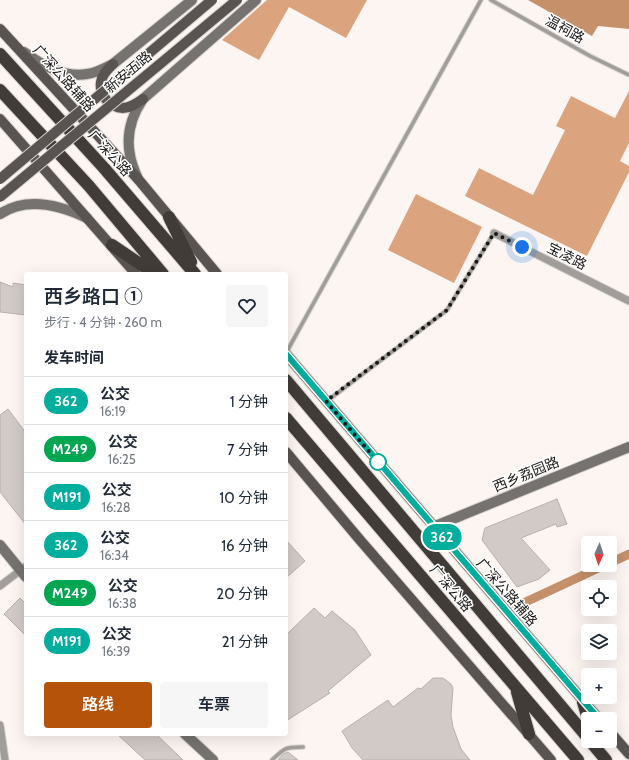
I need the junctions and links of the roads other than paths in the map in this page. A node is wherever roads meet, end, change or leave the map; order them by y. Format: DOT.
graph roads {
  1 [pos="192,0"];
  2 [pos="212,0"];
  3 [pos="237,0"];
  4 [pos="256,0"];
  5 [pos="481,0"];
  6 [pos="491,0"];
  7 [pos="0,29"];
  8 [pos="17,47"];
  9 [pos="0,54"];
  10 [pos="113,64"];
  11 [pos="629,75"];
  12 [pos="0,90"];
  13 [pos="143,99"];
  14 [pos="0,119"];
  15 [pos="0,179"];
  16 [pos="138,179"];
  17 [pos="0,196"];
  18 [pos="0,214"];
  19 [pos="169,217"];
  20 [pos="89,220"];
  21 [pos="494,233"];
  22 [pos="112,245"];
  23 [pos="134,272"];
  24 [pos="153,272"];
  25 [pos="161,272"];
  26 [pos="194,272"];
  27 [pos="195,272"];
  28 [pos="215,272"];
  29 [pos="629,302"];
  30 [pos="288,350"];
  31 [pos="288,356"];
  32 [pos="288,382"];
  33 [pos="326,401"];
  34 [pos="288,420"];
  35 [pos="629,447"];
  36 [pos="288,454"];
  37 [pos="434,527"];
  38 [pos="0,545"];
  39 [pos="24,572"];
  40 [pos="0,586"];
  41 [pos="515,687"];
  42 [pos="581,700"];
  43 [pos="585,704"];
  44 [pos="592,712"];
  45 [pos="0,725"];
  46 [pos="581,730"];
  47 [pos="529,734"];
  48 [pos="187,736"];
  49 [pos="617,740"];
  50 [pos="303,747"];
  51 [pos="598,748"];
  52 [pos="629,754"];
  53 [pos="5,760"];
  54 [pos="213,760"];
  55 [pos="272,760"];
  56 [pos="551,760"];
  57 [pos="578,760"];
  58 [pos="606,760"];
  1 -- 10 [label="main road"];
  2 -- 15 [label="main road, 新安五路, bridge"];
  3 -- 17 [label="main road, 新安五路, bridge"];
  4 -- 13 [label="main road"];
  5 -- 30 [label="lane"];
  6 -- 11 [label="lane, 温祠路"];
  7 -- 8 [label="main road, 广深公路辅路"];
  8 -- 10 [label="main road"];
  8 -- 16 [label="main road, 广深公路辅路"];
  9 -- 26 [label="highway, 广深公路"];
  10 -- 13 [label="main road"];
  12 -- 25 [label="highway"];
  13 -- 16 [label="main road"];
  14 -- 20 [label="main road"];
  16 -- 19 [label="main road, 广深公路辅路"];
  18 -- 20 [label="main road"];
  19 -- 27 [label="highway"];
  19 -- 28 [label="main road, 广深公路辅路"];
  20 -- 22 [label="main road"];
  21 -- 29 [label="street, 宝凌路"];
  21 -- 33 [label="lane"];
  22 -- 23 [label="main road"];
  22 -- 24 [label="highway"];
  31 -- 33 [label="main road, 广深公路辅路"];
  32 -- 46 [label="highway, 广深公路"];
  33 -- 37 [label="main road, 广深公路辅路"];
  34 -- 41 [label="highway, 广深公路"];
  35 -- 37 [label="main road, 西乡荔园路"];
  36 -- 47 [label="main road"];
  37 -- 42 [label="main road, 广深公路辅路"];
  38 -- 39 [label="main road"];
  39 -- 40 [label="street"];
  41 -- 47 [label="highway"];
  41 -- 57 [label="highway, 广深公路"];
  43 -- 44 [label="main road, 广深公路辅路"];
  45 -- 53 [label="street"];
  47 -- 56 [label="main road"];
  48 -- 54 [label="main road"];
  49 -- 52 [label="main road"];
  50 -- 55 [label="lane"];
  51 -- 58 [label="highway"];
}
